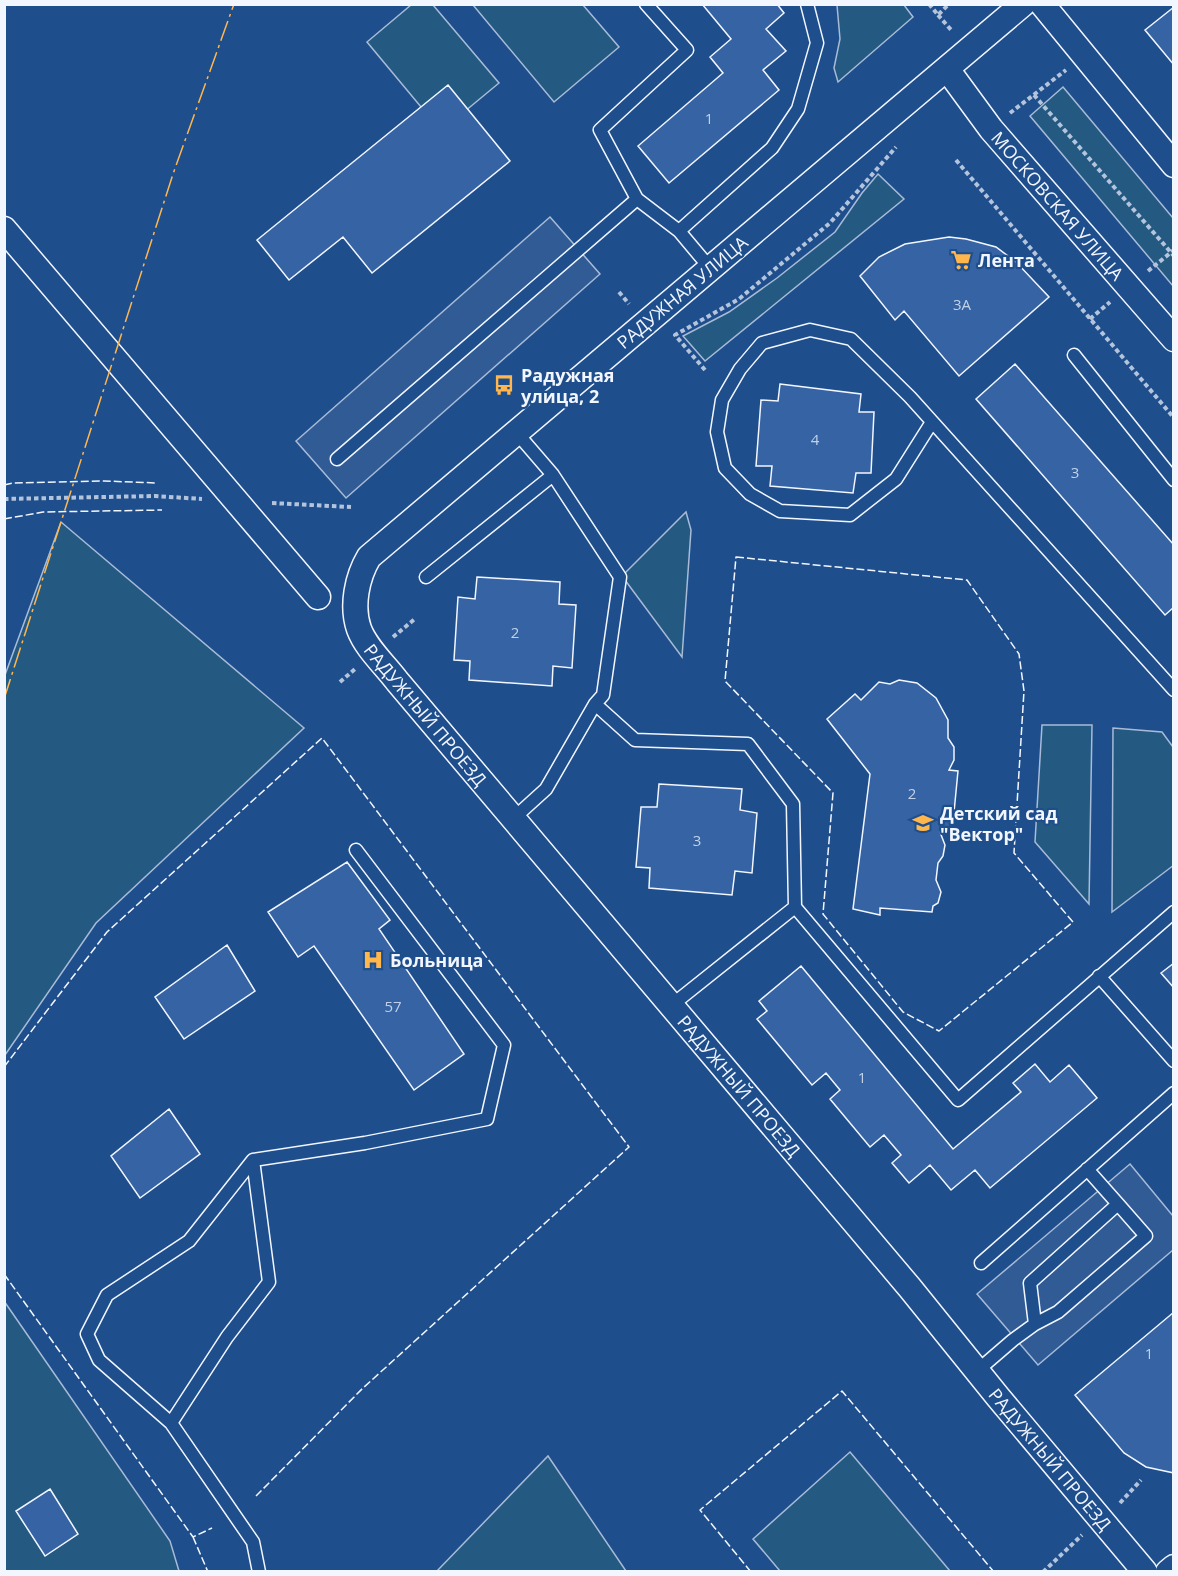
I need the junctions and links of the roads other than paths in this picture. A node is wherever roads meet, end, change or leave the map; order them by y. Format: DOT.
graph roads {
  1 [pos="646,4"];
  2 [pos="807,4"];
  3 [pos="1023,4"];
  4 [pos="1042,4"];
  5 [pos="946,69"];
  6 [pos="1173,165"];
  7 [pos="637,199"];
  8 [pos="4,229"];
  9 [pos="679,231"];
  10 [pos="710,268"];
  11 [pos="1173,339"];
  12 [pos="1074,355"];
  13 [pos="932,422"];
  14 [pos="516,432"];
  15 [pos="337,459"];
  16 [pos="553,475"];
  17 [pos="1173,480"];
  18 [pos="426,578"];
  19 [pos="357,590"];
  20 [pos="318,597"];
  21 [pos="1173,690"];
  22 [pos="595,704"];
  23 [pos="514,818"];
  24 [pos="356,850"];
  25 [pos="795,907"];
  26 [pos="1173,912"];
  27 [pos="1099,976"];
  28 [pos="672,1005"];
  29 [pos="1173,1061"];
  30 [pos="1173,1093"];
  31 [pos="253,1160"];
  32 [pos="1087,1169"];
  33 [pos="1118,1204"];
  34 [pos="981,1263"];
  35 [pos="1035,1324"];
  36 [pos="977,1371"];
  37 [pos="171,1423"];
  38 [pos="1173,1567"];
  39 [pos="259,1572"];
  40 [pos="1145,1572"];
  41 [pos="1168,1572"];
  1 -- 7 [label="lane"];
  2 -- 9 [label="lane"];
  3 -- 5 [label="street, РАДУЖНАЯ УЛИЦА"];
  4 -- 6 [label="street"];
  5 -- 10 [label="street, РАДУЖНАЯ УЛИЦА"];
  5 -- 11 [label="street, МОСКОВСКАЯ УЛИЦА"];
  7 -- 9 [label="lane"];
  7 -- 15 [label="lane"];
  8 -- 20 [label="street"];
  9 -- 10 [label="lane"];
  10 -- 14 [label="street, РАДУЖНАЯ УЛИЦА"];
  12 -- 17 [label="lane"];
  13 -- 13 [label="lane"];
  13 -- 21 [label="lane"];
  14 -- 16 [label="lane"];
  14 -- 19 [label="street, РАДУЖНАЯ УЛИЦА"];
  16 -- 18 [label="lane"];
  16 -- 22 [label="lane"];
  19 -- 23 [label="street, РАДУЖНЫЙ ПРОЕЗД"];
  22 -- 23 [label="lane"];
  22 -- 25 [label="lane"];
  23 -- 28 [label="street, РАДУЖНЫЙ ПРОЕЗД"];
  24 -- 31 [label="lane"];
  25 -- 27 [label="lane"];
  25 -- 28 [label="lane"];
  26 -- 27 [label="lane"];
  27 -- 29 [label="lane"];
  28 -- 36 [label="street, РАДУЖНЫЙ ПРОЕЗД"];
  30 -- 32 [label="lane"];
  31 -- 37 [label="lane"];
  31 -- 37 [label="lane"];
  32 -- 33 [label="lane"];
  32 -- 34 [label="lane"];
  33 -- 35 [label="lane"];
  33 -- 35 [label="lane"];
  35 -- 36 [label="lane"];
  36 -- 40 [label="street, РАДУЖНЫЙ ПРОЕЗД"];
  37 -- 39 [label="lane"];
  38 -- 41 [label="street"];
}
